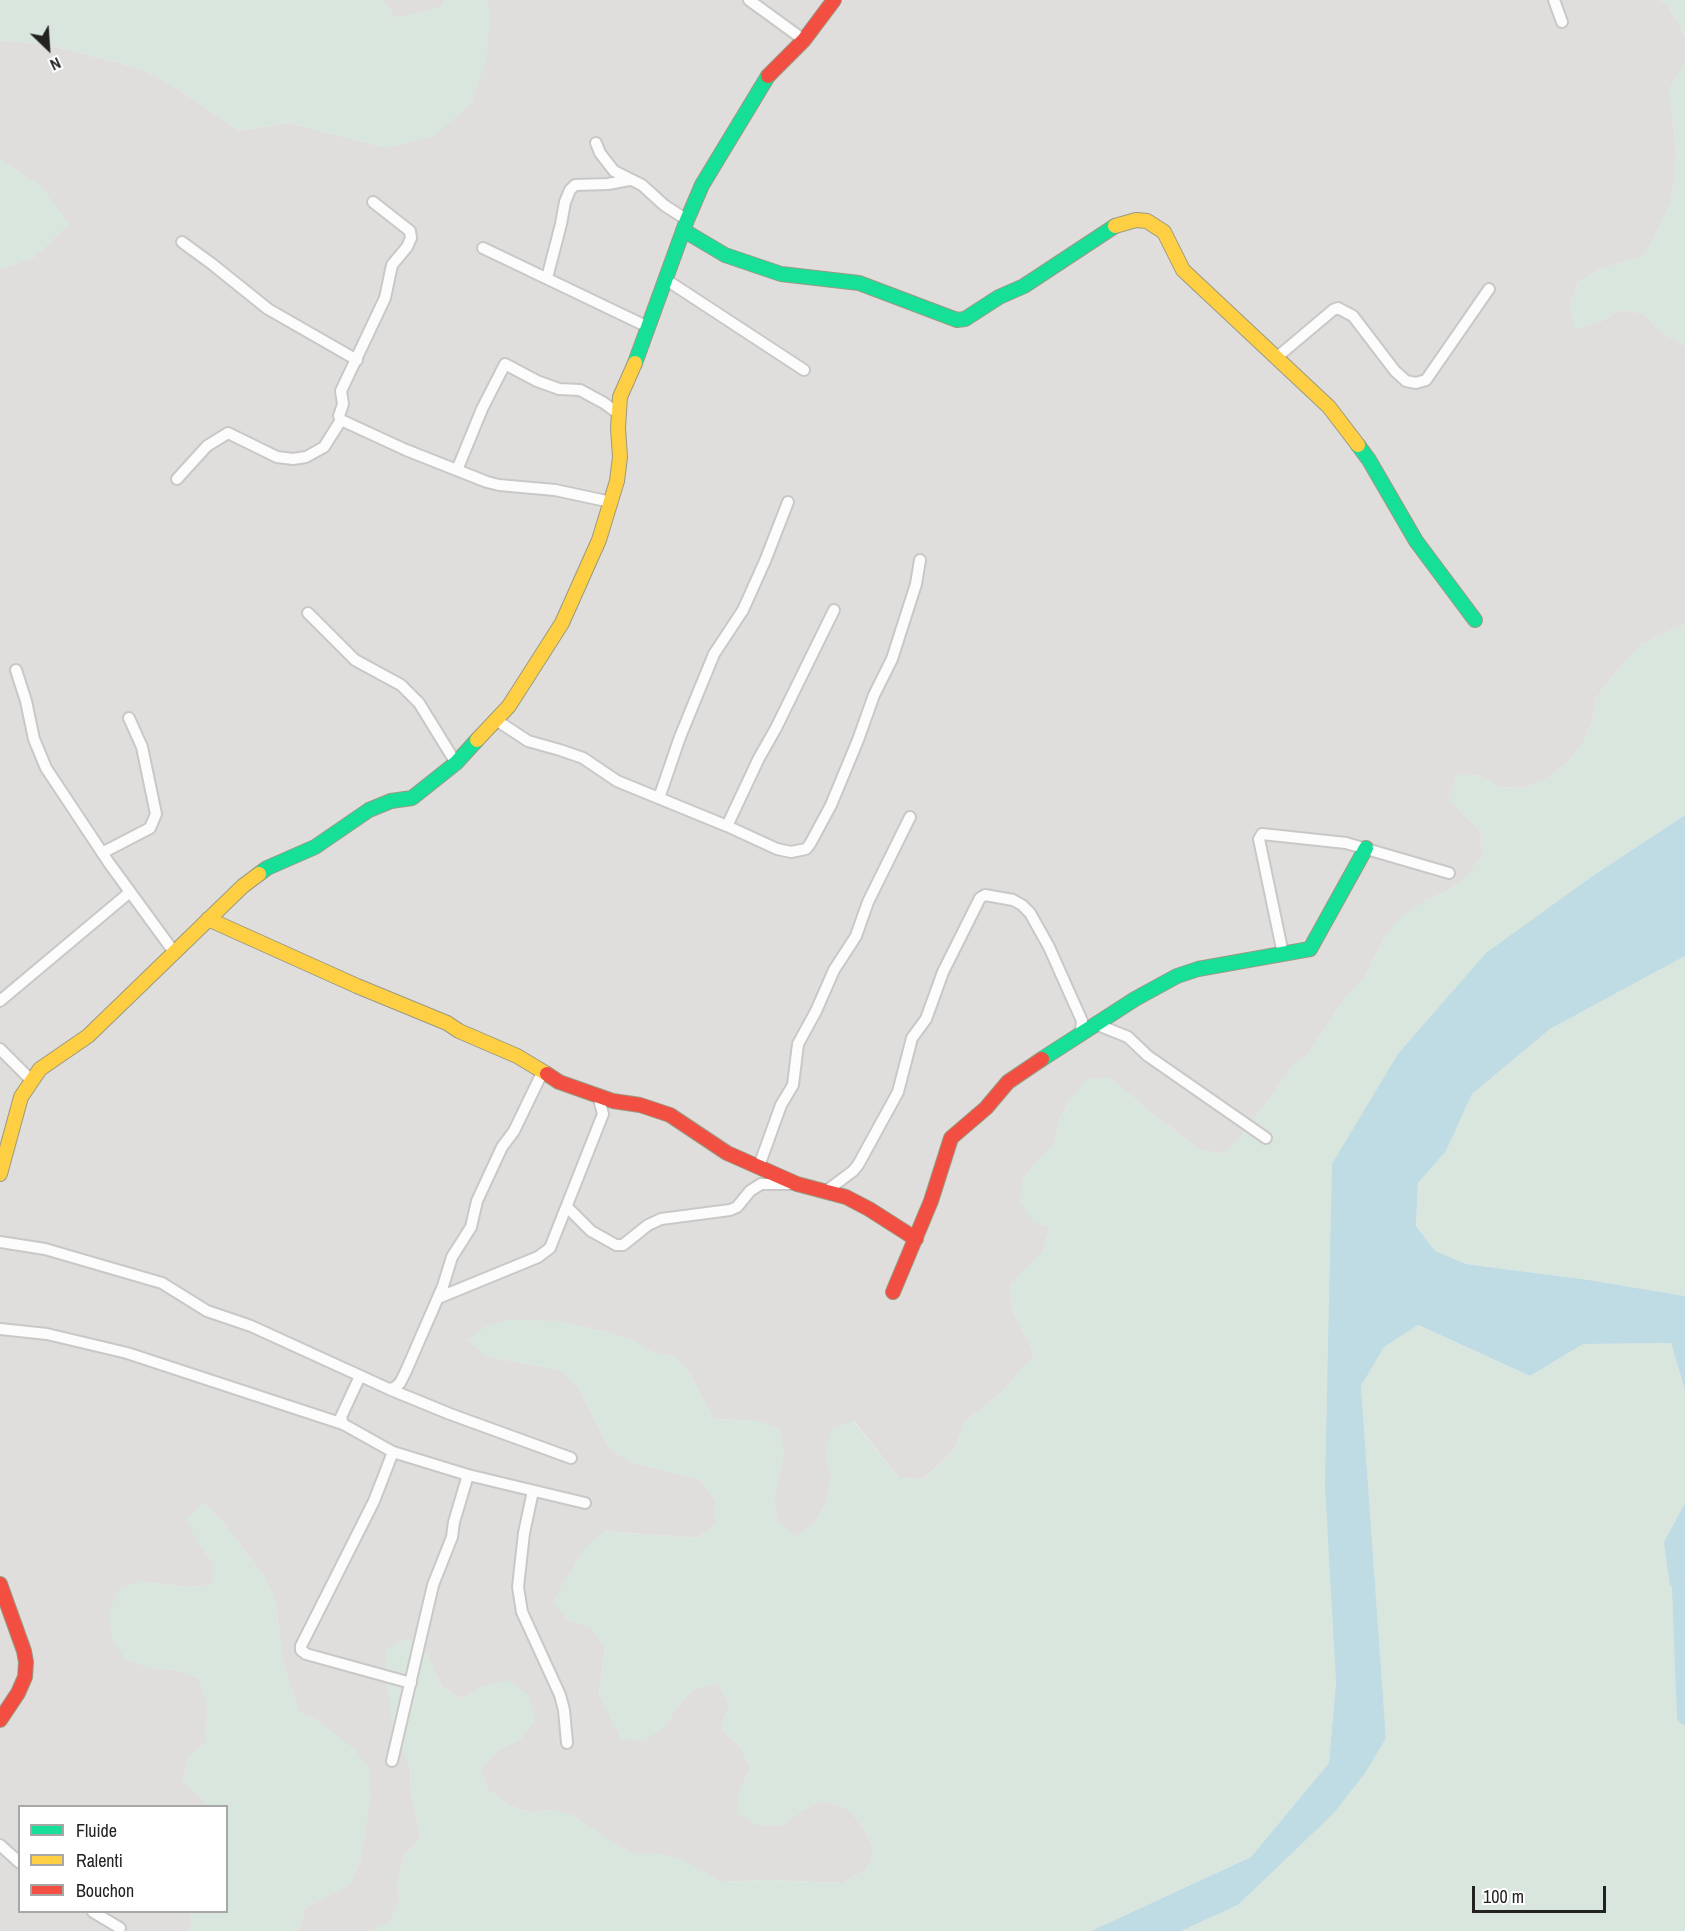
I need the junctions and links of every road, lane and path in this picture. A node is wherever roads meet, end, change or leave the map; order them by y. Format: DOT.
graph roads {
  1 [pos="749,0"];
  2 [pos="834,0"];
  3 [pos="1554,0"];
  4 [pos="1562,22"];
  5 [pos="804,40"];
  6 [pos="596,143"];
  7 [pos="629,180"];
  8 [pos="373,202"];
  9 [pos="685,225"];
  10 [pos="182,242"];
  11 [pos="483,248"];
  12 [pos="547,278"];
  13 [pos="665,279"];
  14 [pos="1489,289"];
  15 [pos="648,327"];
  16 [pos="1276,358"];
  17 [pos="357,360"];
  18 [pos="804,370"];
  19 [pos="619,414"];
  20 [pos="340,420"];
  21 [pos="457,470"];
  22 [pos="177,478"];
  23 [pos="611,502"];
  24 [pos="788,502"];
  25 [pos="920,560"];
  26 [pos="834,610"];
  27 [pos="308,614"];
  28 [pos="1475,620"];
  29 [pos="16,670"];
  30 [pos="129,718"];
  31 [pos="496,720"];
  32 [pos="456,763"];
  33 [pos="658,798"];
  34 [pos="910,817"];
  35 [pos="727,826"];
  36 [pos="1366,848"];
  37 [pos="102,853"];
  38 [pos="1449,873"];
  39 [pos="130,892"];
  40 [pos="208,919"];
  41 [pos="174,952"];
  42 [pos="1283,954"];
  43 [pos="0,1001"];
  44 [pos="1098,1024"];
  45 [pos="1075,1038"];
  46 [pos="0,1049"];
  47 [pos="542,1073"];
  48 [pos="32,1081"];
  49 [pos="598,1095"];
  50 [pos="1266,1138"];
  51 [pos="759,1166"];
  52 [pos="0,1174"];
  53 [pos="797,1184"];
  54 [pos="825,1192"];
  55 [pos="567,1207"];
  56 [pos="916,1239"];
  57 [pos="0,1242"];
  58 [pos="893,1292"];
  59 [pos="438,1298"];
  60 [pos="0,1329"];
  61 [pos="360,1376"];
  62 [pos="389,1389"];
  63 [pos="343,1424"];
  64 [pos="393,1452"];
  65 [pos="571,1458"];
  66 [pos="468,1475"];
  67 [pos="532,1491"];
  68 [pos="585,1503"];
  69 [pos="0,1584"];
  70 [pos="411,1683"];
  71 [pos="0,1720"];
  72 [pos="567,1743"];
  73 [pos="392,1761"];
  74 [pos="0,1845"];
  75 [pos="18,1861"];
  76 [pos="96,1913"];
  77 [pos="120,1929"];
  1 -- 5 [label="street"];
  2 -- 5 [label="street"];
  3 -- 4 [label="street"];
  5 -- 9 [label="street"];
  6 -- 7 [label="street"];
  7 -- 9 [label="street"];
  7 -- 12 [label="street"];
  8 -- 17 [label="street"];
  9 -- 13 [label="street"];
  9 -- 16 [label="street"];
  10 -- 17 [label="street"];
  11 -- 12 [label="street"];
  12 -- 15 [label="street"];
  13 -- 15 [label="street"];
  13 -- 18 [label="street"];
  14 -- 16 [label="street"];
  15 -- 19 [label="street"];
  16 -- 28 [label="street"];
  17 -- 20 [label="street"];
  19 -- 21 [label="street"];
  19 -- 23 [label="street"];
  20 -- 21 [label="street"];
  20 -- 22 [label="street"];
  21 -- 23 [label="street"];
  23 -- 31 [label="street"];
  24 -- 33 [label="street"];
  25 -- 35 [label="street"];
  26 -- 35 [label="street"];
  27 -- 32 [label="street"];
  29 -- 37 [label="street"];
  30 -- 37 [label="street"];
  31 -- 32 [label="street"];
  31 -- 33 [label="street"];
  32 -- 40 [label="street"];
  33 -- 35 [label="street"];
  34 -- 51 [label="street"];
  36 -- 38 [label="street"];
  36 -- 42 [label="street"];
  36 -- 42 [label="street"];
  37 -- 39 [label="street"];
  39 -- 41 [label="street"];
  39 -- 43 [label="street"];
  40 -- 41 [label="street"];
  40 -- 47 [label="street"];
  41 -- 48 [label="street"];
  42 -- 44 [label="street"];
  44 -- 45 [label="street"];
  44 -- 50 [label="street"];
  45 -- 54 [label="street"];
  45 -- 56 [label="street"];
  46 -- 48 [label="street"];
  47 -- 49 [label="street"];
  47 -- 59 [label="street"];
  48 -- 52 [label="street"];
  49 -- 51 [label="street"];
  49 -- 55 [label="street"];
  51 -- 53 [label="street"];
  53 -- 54 [label="street"];
  53 -- 55 [label="street"];
  54 -- 56 [label="street"];
  55 -- 59 [label="street"];
  56 -- 58 [label="street"];
  57 -- 61 [label="street"];
  59 -- 62 [label="street"];
  60 -- 63 [label="street"];
  61 -- 62 [label="street"];
  61 -- 63 [label="street"];
  62 -- 65 [label="street"];
  63 -- 64 [label="street"];
  64 -- 66 [label="street"];
  64 -- 70 [label="street"];
  66 -- 67 [label="street"];
  66 -- 70 [label="street"];
  67 -- 68 [label="street"];
  67 -- 72 [label="street"];
  69 -- 71 [label="street"];
  70 -- 73 [label="street"];
  74 -- 75 [label="street"];
  76 -- 77 [label="street"];
}
